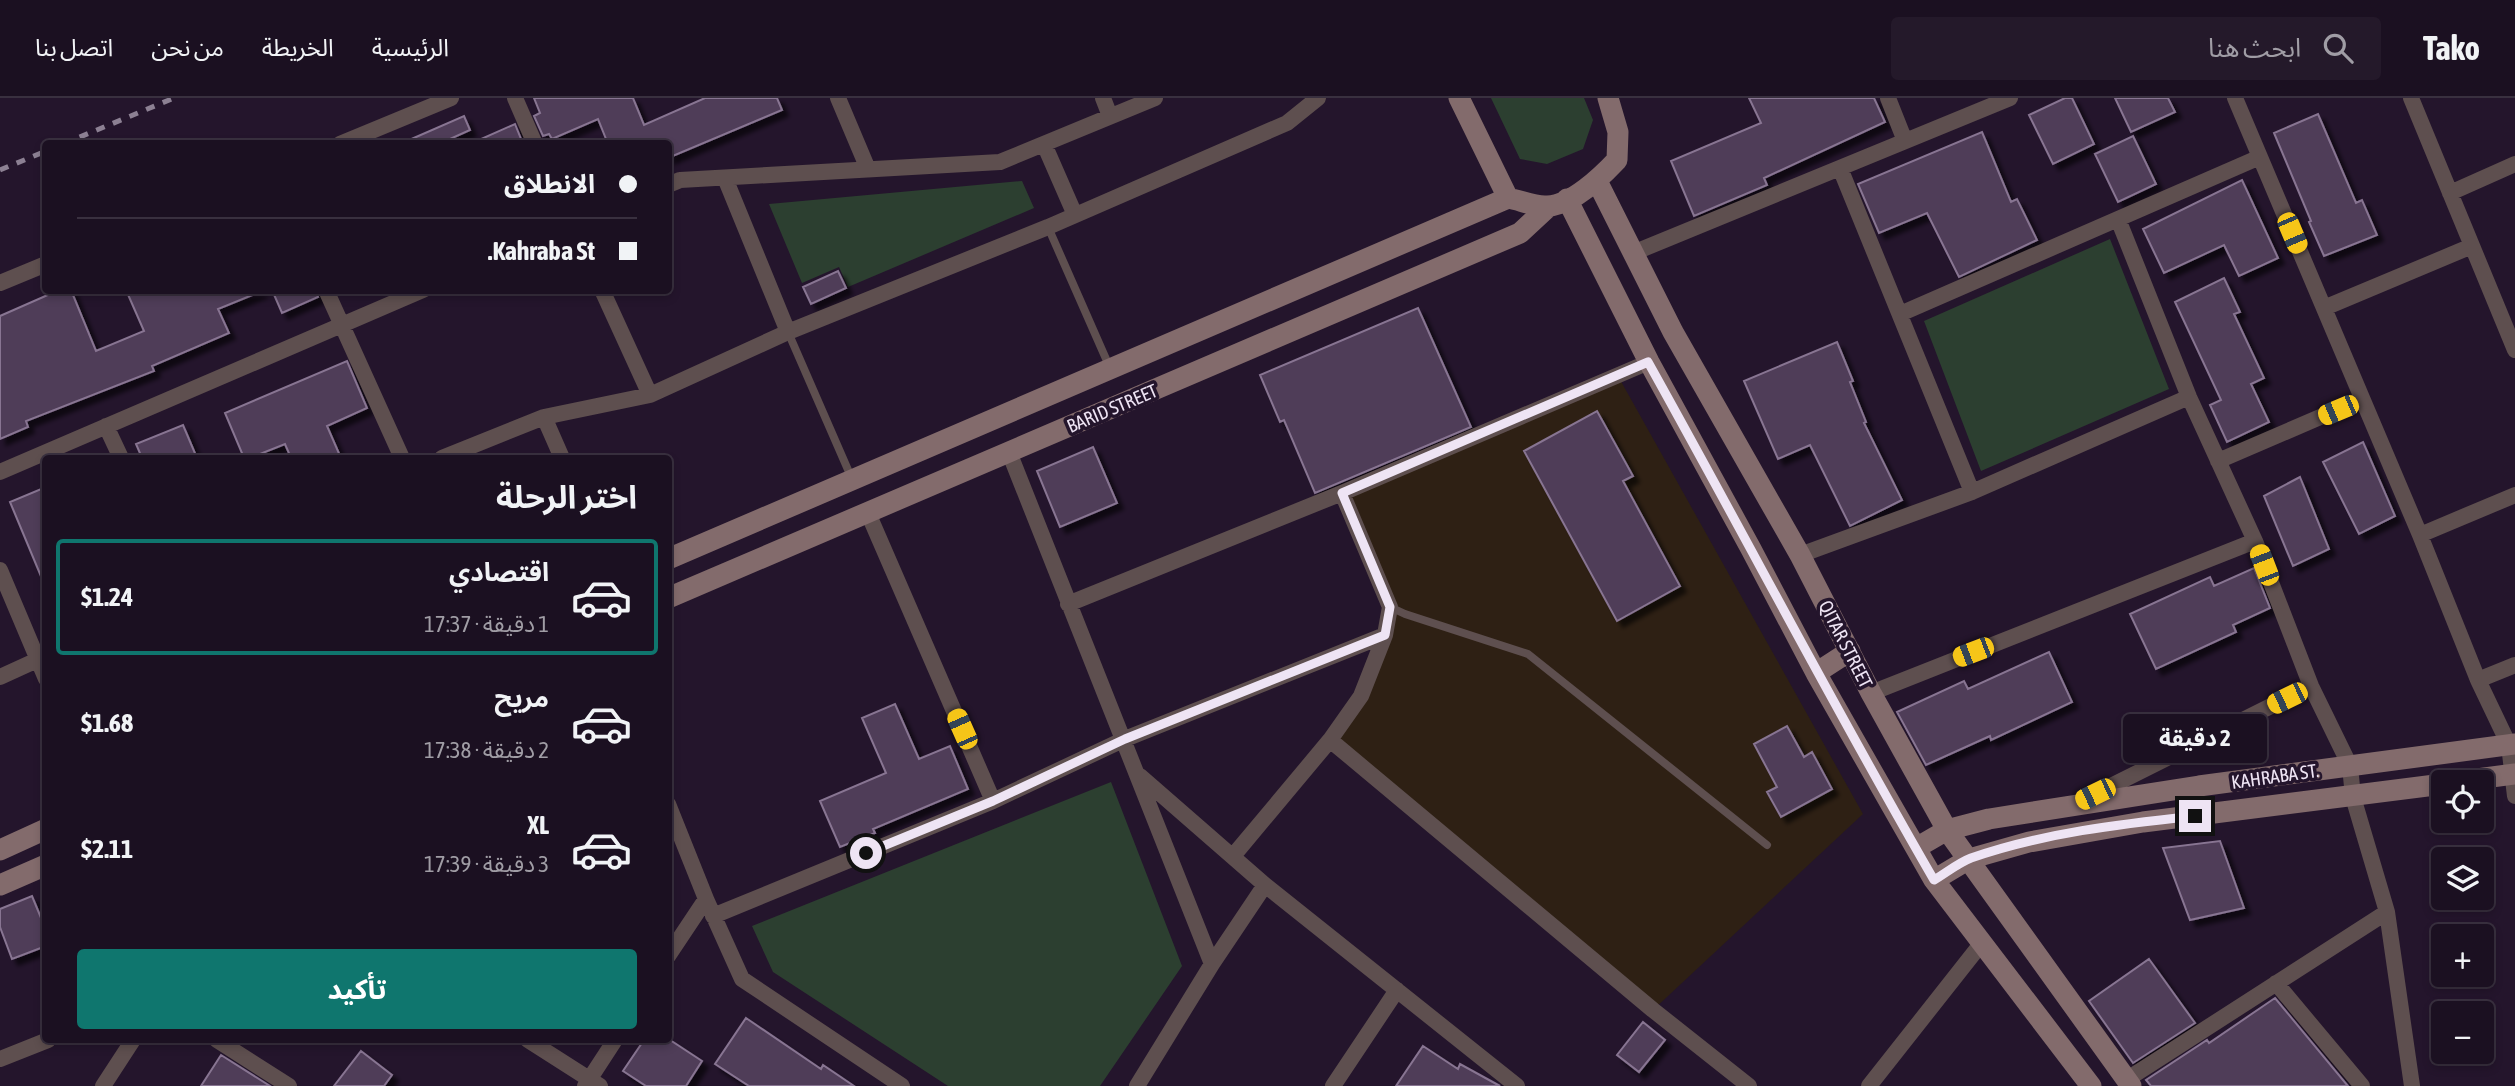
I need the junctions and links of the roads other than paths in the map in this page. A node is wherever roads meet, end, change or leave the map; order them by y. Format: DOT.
graph roads {
  1 [pos="451,98"];
  2 [pos="515,98"];
  3 [pos="838,98"];
  4 [pos="1102,98"];
  5 [pos="1155,98"];
  6 [pos="1318,98"];
  7 [pos="1459,98"];
  8 [pos="1609,98"];
  9 [pos="1888,98"];
  10 [pos="2010,98"];
  11 [pos="2235,98"];
  12 [pos="2411,98"];
  13 [pos="1111,116"];
  14 [pos="350,140"];
  15 [pos="533,140"];
  16 [pos="1905,141"];
  17 [pos="1044,144"];
  18 [pos="2260,157"];
  19 [pos="2515,164"];
  20 [pos="1840,168"];
  21 [pos="868,169"];
  22 [pos="725,178"];
  23 [pos="1597,181"];
  24 [pos="672,183"];
  25 [pos="2451,193"];
  26 [pos="1508,198"];
  27 [pos="1558,203"];
  28 [pos="1075,215"];
  29 [pos="2118,219"];
  30 [pos="1048,227"];
  31 [pos="2472,246"];
  32 [pos="1633,253"];
  33 [pos="42,266"];
  34 [pos="0,283"];
  35 [pos="328,294"];
  36 [pos="414,294"];
  37 [pos="604,294"];
  38 [pos="2324,308"];
  39 [pos="1900,314"];
  40 [pos="341,326"];
  41 [pos="788,332"];
  42 [pos="2515,350"];
  43 [pos="1648,362"];
  44 [pos="1111,369"];
  45 [pos="650,395"];
  46 [pos="2189,397"];
  47 [pos="2362,399"];
  48 [pos="544,417"];
  49 [pos="106,426"];
  50 [pos="1009,452"];
  51 [pos="120,455"];
  52 [pos="401,455"];
  53 [pos="449,455"];
  54 [pos="561,455"];
  55 [pos="2218,461"];
  56 [pos="0,472"];
  57 [pos="852,479"];
  58 [pos="1972,492"];
  59 [pos="1342,493"];
  60 [pos="2515,495"];
  61 [pos="868,513"];
  62 [pos="1784,529"];
  63 [pos="2420,535"];
  64 [pos="2255,541"];
  65 [pos="1751,549"];
  66 [pos="1800,555"];
  67 [pos="672,557"];
  68 [pos="0,570"];
  69 [pos="672,596"];
  70 [pos="1068,604"];
  71 [pos="1390,607"];
  72 [pos="1385,635"];
  73 [pos="1850,651"];
  74 [pos="42,658"];
  75 [pos="2515,665"];
  76 [pos="1816,673"];
  77 [pos="0,677"];
  78 [pos="2478,680"];
  79 [pos="2312,686"];
  80 [pos="1871,693"];
  81 [pos="1125,739"];
  82 [pos="1330,740"];
  83 [pos="2512,745"];
  84 [pos="2350,766"];
  85 [pos="2513,774"];
  86 [pos="1138,775"];
  87 [pos="2494,777"];
  88 [pos="2431,786"];
  89 [pos="2515,796"];
  90 [pos="2353,797"];
  91 [pos="993,801"];
  92 [pos="2071,806"];
  93 [pos="672,814"];
  94 [pos="1947,830"];
  95 [pos="42,831"];
  96 [pos="1767,845"];
  97 [pos="1916,848"];
  98 [pos="0,850"];
  99 [pos="1233,856"];
  100 [pos="1969,859"];
  101 [pos="42,867"];
  102 [pos="1934,880"];
  103 [pos="0,885"];
  104 [pos="1265,885"];
  105 [pos="706,899"];
  106 [pos="2387,912"];
  107 [pos="713,916"];
  108 [pos="1981,944"];
  109 [pos="672,950"];
  110 [pos="1212,964"];
  111 [pos="2276,983"];
  112 [pos="1397,990"];
  113 [pos="42,1042"];
  114 [pos="131,1043"];
  115 [pos="222,1043"];
  116 [pos="532,1043"];
  117 [pos="613,1043"];
  118 [pos="0,1059"];
  119 [pos="2128,1083"];
  120 [pos="592,1084"];
  121 [pos="103,1086"];
  122 [pos="289,1086"];
  123 [pos="902,1086"];
  124 [pos="1137,1086"];
  125 [pos="1333,1086"];
  126 [pos="1517,1086"];
  127 [pos="1749,1086"];
  128 [pos="1869,1086"];
  129 [pos="2091,1086"];
  130 [pos="2362,1086"];
  131 [pos="2412,1086"];
  1 -- 14 [label="street"];
  2 -- 15 [label="street"];
  3 -- 21 [label="street"];
  4 -- 13 [label="street"];
  5 -- 13 [label="street"];
  6 -- 28 [label="street"];
  7 -- 26 [label="main road"];
  8 -- 23 [label="main road"];
  9 -- 16 [label="street"];
  10 -- 16 [label="street"];
  11 -- 18 [label="street"];
  12 -- 25 [label="street"];
  13 -- 17 [label="street"];
  16 -- 20 [label="street"];
  17 -- 21 [label="street"];
  17 -- 28 [label="street"];
  18 -- 29 [label="street"];
  18 -- 38 [label="street"];
  19 -- 25 [label="street"];
  20 -- 32 [label="street"];
  20 -- 39 [label="street"];
  21 -- 22 [label="street"];
  22 -- 24 [label="street"];
  22 -- 41 [label="street"];
  23 -- 27 [label="main road, BARID STREET"];
  23 -- 32 [label="main road, QITAR STREET"];
  25 -- 31 [label="street"];
  26 -- 27 [label="main road"];
  26 -- 44 [label="main road, BARID STREET"];
  27 -- 43 [label="main road, QITAR STREET"];
  27 -- 50 [label="main road, BARID STREET"];
  28 -- 30 [label="street"];
  29 -- 39 [label="street"];
  29 -- 46 [label="street"];
  30 -- 41 [label="street"];
  30 -- 44 [label="lane"];
  31 -- 38 [label="street"];
  31 -- 42 [label="street"];
  32 -- 62 [label="main road, QITAR STREET"];
  33 -- 34 [label="street"];
  35 -- 40 [label="street"];
  36 -- 40 [label="street"];
  37 -- 45 [label="street"];
  38 -- 47 [label="street"];
  39 -- 58 [label="street"];
  40 -- 49 [label="street"];
  40 -- 52 [label="street"];
  41 -- 45 [label="street"];
  41 -- 57 [label="lane"];
  43 -- 59 [label="street"];
  43 -- 65 [label="main road, QITAR STREET"];
  44 -- 57 [label="main road, BARID STREET"];
  45 -- 48 [label="street"];
  46 -- 55 [label="street"];
  46 -- 58 [label="street"];
  47 -- 55 [label="street"];
  47 -- 63 [label="street"];
  48 -- 53 [label="street"];
  48 -- 54 [label="street"];
  49 -- 51 [label="street"];
  49 -- 56 [label="street"];
  50 -- 61 [label="main road, BARID STREET"];
  50 -- 70 [label="street"];
  55 -- 64 [label="street"];
  57 -- 67 [label="main road, BARID STREET"];
  58 -- 66 [label="street"];
  59 -- 70 [label="street"];
  59 -- 71 [label="street"];
  60 -- 63 [label="street"];
  61 -- 69 [label="main road, BARID STREET"];
  61 -- 91 [label="street"];
  62 -- 65 [label="main road"];
  62 -- 66 [label="main road, QITAR STREET"];
  63 -- 78 [label="street"];
  64 -- 79 [label="street"];
  64 -- 80 [label="street"];
  65 -- 76 [label="main road, QITAR STREET"];
  66 -- 73 [label="main road, QITAR STREET"];
  68 -- 74 [label="street"];
  70 -- 81 [label="street"];
  71 -- 72 [label="street"];
  71 -- 96 [label="lane"];
  72 -- 81 [label="street"];
  72 -- 82 [label="street"];
  73 -- 76 [label="main road"];
  73 -- 80 [label="main road, QITAR STREET"];
  74 -- 77 [label="street"];
  75 -- 78 [label="street"];
  76 -- 97 [label="main road, QITAR STREET"];
  78 -- 83 [label="street"];
  79 -- 84 [label="street"];
  79 -- 92 [label="street"];
  80 -- 94 [label="main road, QITAR STREET"];
  81 -- 86 [label="street"];
  81 -- 91 [label="street"];
  82 -- 99 [label="street"];
  82 -- 127 [label="street"];
  83 -- 84 [label="main road, KAHRABA ST."];
  83 -- 85 [label="street"];
  84 -- 90 [label="street"];
  84 -- 92 [label="main road, KAHRABA ST."];
  85 -- 87 [label="main road"];
  85 -- 89 [label="street"];
  86 -- 99 [label="street"];
  86 -- 110 [label="street"];
  88 -- 90 [label="main road, KAHRABA ST."];
  90 -- 100 [label="main road, KAHRABA ST."];
  90 -- 106 [label="street"];
  91 -- 107 [label="street"];
  92 -- 94 [label="main road, KAHRABA ST."];
  93 -- 105 [label="street"];
  94 -- 97 [label="main road, KAHRABA ST."];
  94 -- 100 [label="main road, QITAR STREET"];
  95 -- 98 [label="main road"];
  97 -- 102 [label="main road, QITAR STREET"];
  99 -- 104 [label="street"];
  100 -- 102 [label="main road, KAHRABA ST."];
  100 -- 119 [label="main road, QITAR STREET"];
  101 -- 103 [label="main road"];
  102 -- 108 [label="main road, QITAR STREET"];
  104 -- 110 [label="street"];
  104 -- 112 [label="street"];
  105 -- 107 [label="street"];
  105 -- 109 [label="street"];
  106 -- 111 [label="street"];
  106 -- 131 [label="street"];
  107 -- 123 [label="street"];
  108 -- 128 [label="street"];
  108 -- 129 [label="main road, QITAR STREET"];
  110 -- 124 [label="street"];
  111 -- 119 [label="street"];
  111 -- 130 [label="street"];
  112 -- 125 [label="street"];
  112 -- 126 [label="street"];
  113 -- 118 [label="street"];
  114 -- 121 [label="street"];
  115 -- 122 [label="street"];
  116 -- 120 [label="street"];
  117 -- 120 [label="street"];
}
